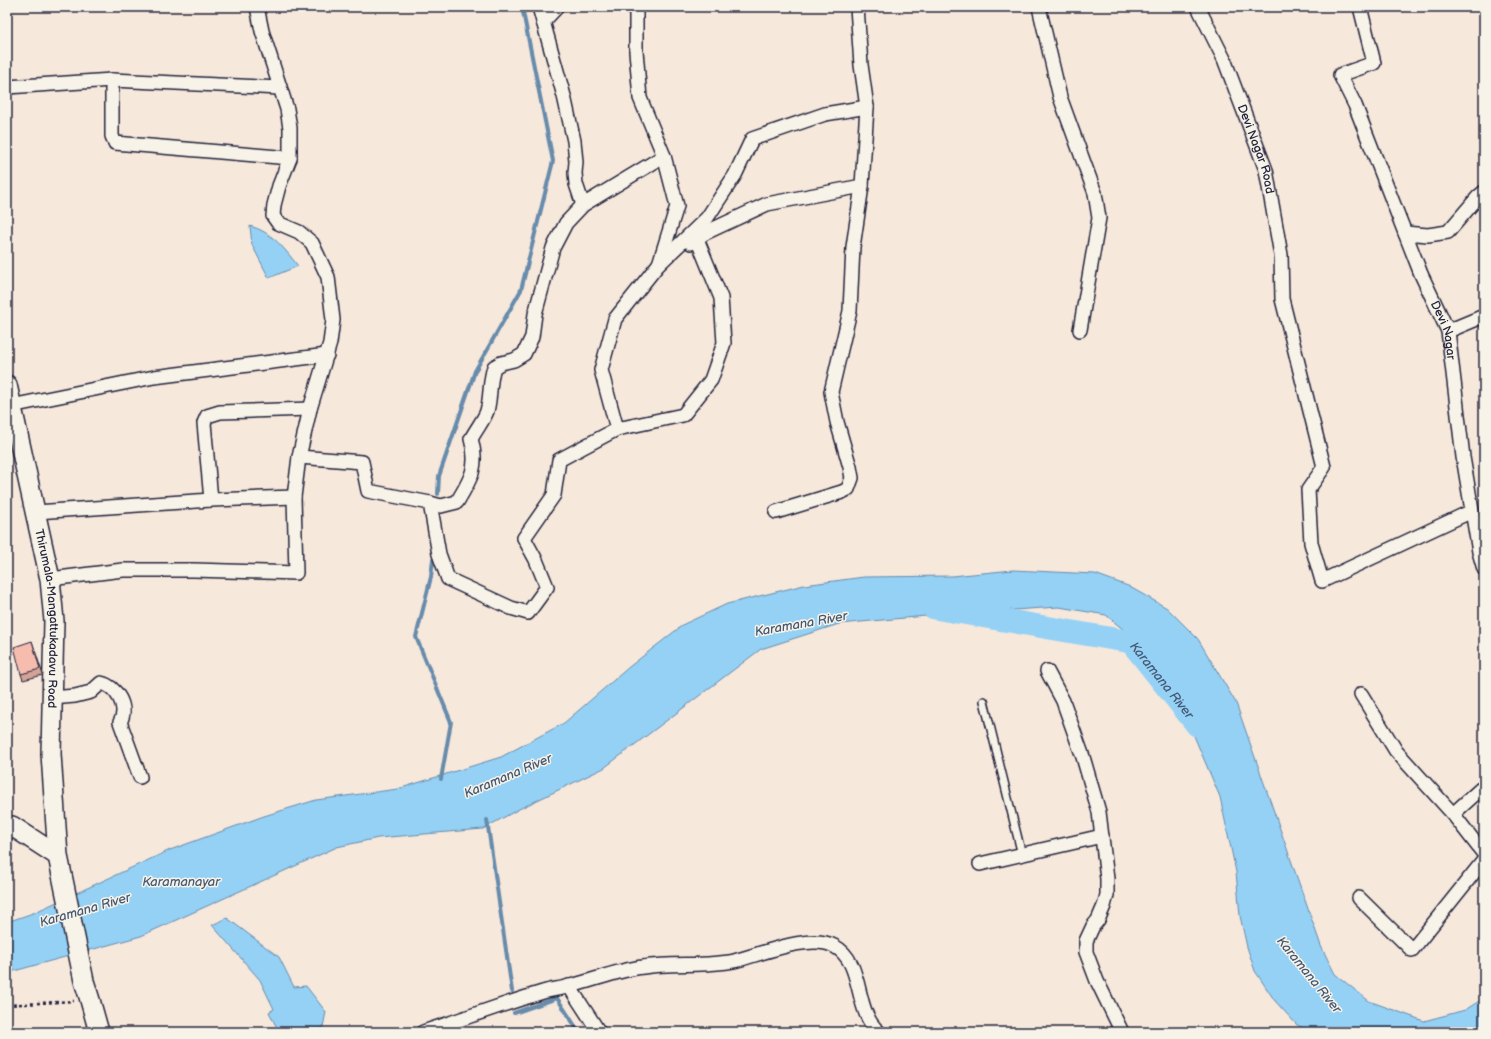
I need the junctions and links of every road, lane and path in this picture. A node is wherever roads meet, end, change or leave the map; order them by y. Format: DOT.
graph roads {
  1 [pos="257,7"];
  2 [pos="539,7"];
  3 [pos="557,7"];
  4 [pos="636,7"];
  5 [pos="857,7"];
  6 [pos="1039,7"];
  7 [pos="1198,7"];
  8 [pos="1360,7"];
  9 [pos="543,22"];
  10 [pos="112,80"];
  11 [pos="7,87"];
  12 [pos="280,88"];
  13 [pos="867,106"];
  14 [pos="664,156"];
  15 [pos="290,158"];
  16 [pos="862,186"];
  17 [pos="1484,192"];
  18 [pos="583,205"];
  19 [pos="1405,233"];
  20 [pos="697,239"];
  21 [pos="658,265"];
  22 [pos="1484,316"];
  23 [pos="1080,330"];
  24 [pos="1448,331"];
  25 [pos="327,355"];
  26 [pos="7,385"];
  27 [pos="11,406"];
  28 [pos="310,409"];
  29 [pos="617,429"];
  30 [pos="299,457"];
  31 [pos="294,497"];
  32 [pos="211,500"];
  33 [pos="430,503"];
  34 [pos="1472,511"];
  35 [pos="36,512"];
  36 [pos="776,512"];
  37 [pos="1484,569"];
  38 [pos="50,579"];
  39 [pos="1047,671"];
  40 [pos="1361,694"];
  41 [pos="52,698"];
  42 [pos="984,701"];
  43 [pos="140,778"];
  44 [pos="1484,786"];
  45 [pos="1453,814"];
  46 [pos="7,826"];
  47 [pos="1102,836"];
  48 [pos="1484,854"];
  49 [pos="1022,855"];
  50 [pos="58,856"];
  51 [pos="1484,860"];
  52 [pos="980,864"];
  53 [pos="1359,898"];
  54 [pos="569,986"];
  55 [pos="90,1000"];
  56 [pos="7,1004"];
  57 [pos="99,1032"];
  58 [pos="423,1032"];
  59 [pos="599,1032"];
  60 [pos="879,1032"];
  61 [pos="1122,1032"];
  1 -- 12 [label="street"];
  2 -- 9 [label="street"];
  3 -- 9 [label="street"];
  4 -- 14 [label="street"];
  5 -- 13 [label="street"];
  6 -- 23 [label="street"];
  7 -- 34 [label="street, Devi Nagar Road"];
  8 -- 19 [label="street, Devi Nagar"];
  9 -- 18 [label="street"];
  10 -- 11 [label="street"];
  10 -- 12 [label="street"];
  10 -- 15 [label="street"];
  12 -- 15 [label="street"];
  13 -- 16 [label="street"];
  13 -- 21 [label="street"];
  14 -- 18 [label="street"];
  14 -- 21 [label="street"];
  15 -- 25 [label="street"];
  16 -- 20 [label="street"];
  16 -- 36 [label="street"];
  17 -- 19 [label="street"];
  18 -- 33 [label="street"];
  19 -- 24 [label="street, Devi Nagar"];
  20 -- 21 [label="street"];
  20 -- 29 [label="street"];
  21 -- 29 [label="street"];
  22 -- 24 [label="street"];
  24 -- 34 [label="street, Devi Nagar"];
  25 -- 27 [label="street"];
  25 -- 28 [label="street"];
  26 -- 27 [label="main road, Thirumala-Mangattukadavu Road"];
  27 -- 35 [label="main road, Thirumala-Mangattukadavu Road"];
  28 -- 30 [label="street"];
  28 -- 32 [label="street"];
  29 -- 33 [label="street"];
  30 -- 31 [label="street"];
  30 -- 33 [label="street"];
  31 -- 32 [label="street"];
  31 -- 38 [label="street"];
  32 -- 35 [label="street"];
  34 -- 37 [label="street, Devi Nagar"];
  35 -- 38 [label="main road, Thirumala-Mangattukadavu Road"];
  38 -- 41 [label="main road, Thirumala-Mangattukadavu Road"];
  39 -- 47 [label="street"];
  40 -- 45 [label="street"];
  41 -- 43 [label="street"];
  41 -- 50 [label="main road, Thirumala-Mangattukadavu Road"];
  42 -- 49 [label="lane"];
  44 -- 45 [label="street"];
  45 -- 48 [label="street"];
  46 -- 50 [label="main road"];
  47 -- 49 [label="street"];
  47 -- 61 [label="street"];
  49 -- 52 [label="street"];
  50 -- 55 [label="main road, Thirumala-Mangattukadavu Road"];
  51 -- 53 [label="street"];
  54 -- 58 [label="street"];
  54 -- 59 [label="street"];
  54 -- 60 [label="street"];
  55 -- 56 [label="path"];
  55 -- 57 [label="main road, Thirumala-Mangattukadavu Road"];
}
